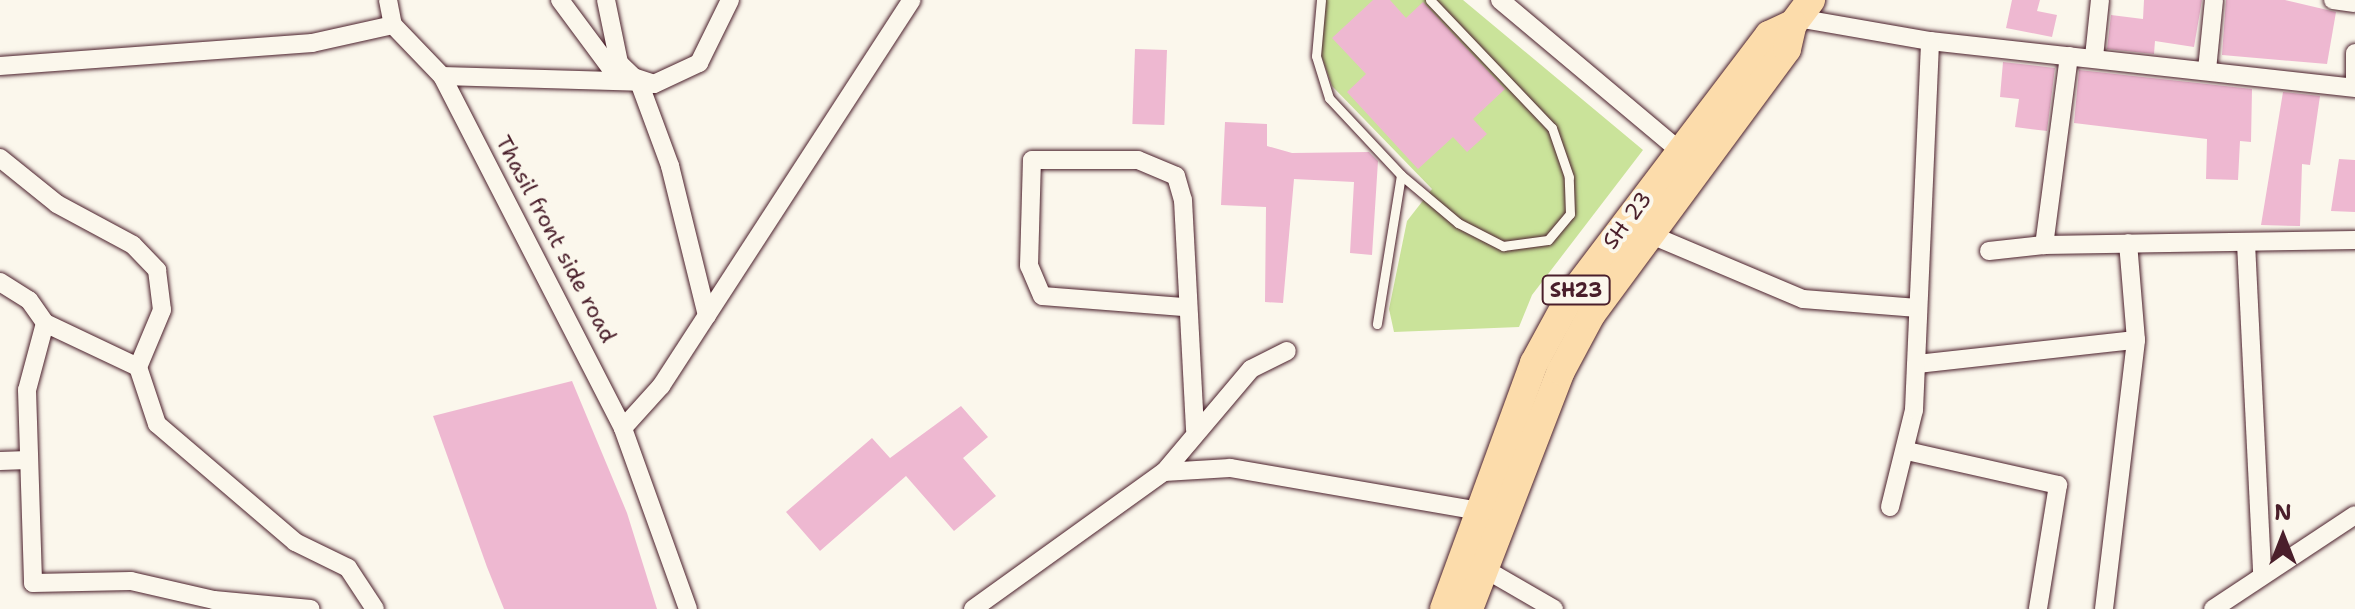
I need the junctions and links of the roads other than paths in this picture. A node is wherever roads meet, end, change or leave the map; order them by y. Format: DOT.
graph roads {
  1 [pos="388,0"];
  2 [pos="560,0"];
  3 [pos="606,0"];
  4 [pos="730,0"];
  5 [pos="912,0"];
  6 [pos="1321,0"];
  7 [pos="1430,0"];
  8 [pos="1500,0"];
  9 [pos="2100,0"];
  10 [pos="2214,0"];
  11 [pos="2333,0"];
  12 [pos="2355,3"];
  13 [pos="1801,14"];
  14 [pos="393,25"];
  15 [pos="1930,41"];
  16 [pos="2355,53"];
  17 [pos="2069,56"];
  18 [pos="2094,57"];
  19 [pos="0,66"];
  20 [pos="2207,70"];
  21 [pos="442,76"];
  22 [pos="639,82"];
  23 [pos="2354,86"];
  24 [pos="0,158"];
  25 [pos="1689,159"];
  26 [pos="1401,175"];
  27 [pos="1649,234"];
  28 [pos="2355,240"];
  29 [pos="2128,243"];
  30 [pos="2246,243"];
  31 [pos="2044,245"];
  32 [pos="1989,251"];
  33 [pos="1610,265"];
  34 [pos="0,282"];
  35 [pos="1183,307"];
  36 [pos="1918,308"];
  37 [pos="707,315"];
  38 [pos="45,323"];
  39 [pos="1377,324"];
  40 [pos="2136,340"];
  41 [pos="1287,351"];
  42 [pos="1917,364"];
  43 [pos="138,367"];
  44 [pos="623,428"];
  45 [pos="1195,430"];
  46 [pos="1907,451"];
  47 [pos="28,460"];
  48 [pos="0,461"];
  49 [pos="1164,472"];
  50 [pos="1890,507"];
  51 [pos="1491,514"];
  52 [pos="2355,515"];
  53 [pos="1473,563"];
  54 [pos="2262,574"];
  55 [pos="311,609"];
  56 [pos="375,609"];
  57 [pos="688,609"];
  58 [pos="973,609"];
  59 [pos="1444,609"];
  60 [pos="1469,609"];
  61 [pos="1554,609"];
  62 [pos="2038,609"];
  63 [pos="2104,609"];
  64 [pos="2213,609"];
  1 -- 14 [label="street"];
  2 -- 22 [label="street"];
  3 -- 22 [label="street"];
  4 -- 22 [label="street"];
  5 -- 37 [label="street"];
  6 -- 26 [label="lane"];
  7 -- 26 [label="lane"];
  8 -- 25 [label="street"];
  9 -- 18 [label="street"];
  10 -- 20 [label="street"];
  11 -- 12 [label="street"];
  13 -- 15 [label="street"];
  13 -- 25 [label="main road"];
  14 -- 19 [label="street"];
  14 -- 21 [label="street, Thasil front side road"];
  15 -- 17 [label="street"];
  15 -- 36 [label="street"];
  16 -- 23 [label="street"];
  17 -- 18 [label="street"];
  17 -- 31 [label="street"];
  18 -- 20 [label="street"];
  20 -- 23 [label="street"];
  21 -- 22 [label="street"];
  21 -- 44 [label="street, Thasil front side road"];
  22 -- 37 [label="street"];
  24 -- 43 [label="street"];
  25 -- 27 [label="main road"];
  25 -- 33 [label="main road, SH 23 / SH23"];
  26 -- 39 [label="lane"];
  27 -- 33 [label="main road"];
  27 -- 36 [label="street"];
  28 -- 30 [label="street"];
  29 -- 30 [label="street"];
  29 -- 31 [label="street"];
  29 -- 40 [label="street"];
  30 -- 54 [label="street"];
  31 -- 32 [label="street"];
  33 -- 51 [label="main road"];
  34 -- 38 [label="street"];
  35 -- 35 [label="street"];
  35 -- 45 [label="street"];
  36 -- 42 [label="street"];
  37 -- 44 [label="street"];
  38 -- 43 [label="street"];
  38 -- 47 [label="street"];
  40 -- 42 [label="street"];
  40 -- 63 [label="street"];
  41 -- 45 [label="street"];
  42 -- 46 [label="street"];
  43 -- 56 [label="street"];
  44 -- 57 [label="street, Thasil front side road"];
  45 -- 49 [label="street"];
  46 -- 50 [label="street"];
  46 -- 62 [label="street"];
  47 -- 48 [label="street"];
  47 -- 55 [label="street"];
  49 -- 51 [label="street"];
  49 -- 58 [label="street"];
  51 -- 53 [label="main road"];
  52 -- 54 [label="street"];
  53 -- 59 [label="main road"];
  53 -- 60 [label="main road"];
  53 -- 61 [label="street"];
  54 -- 64 [label="street"];
}
